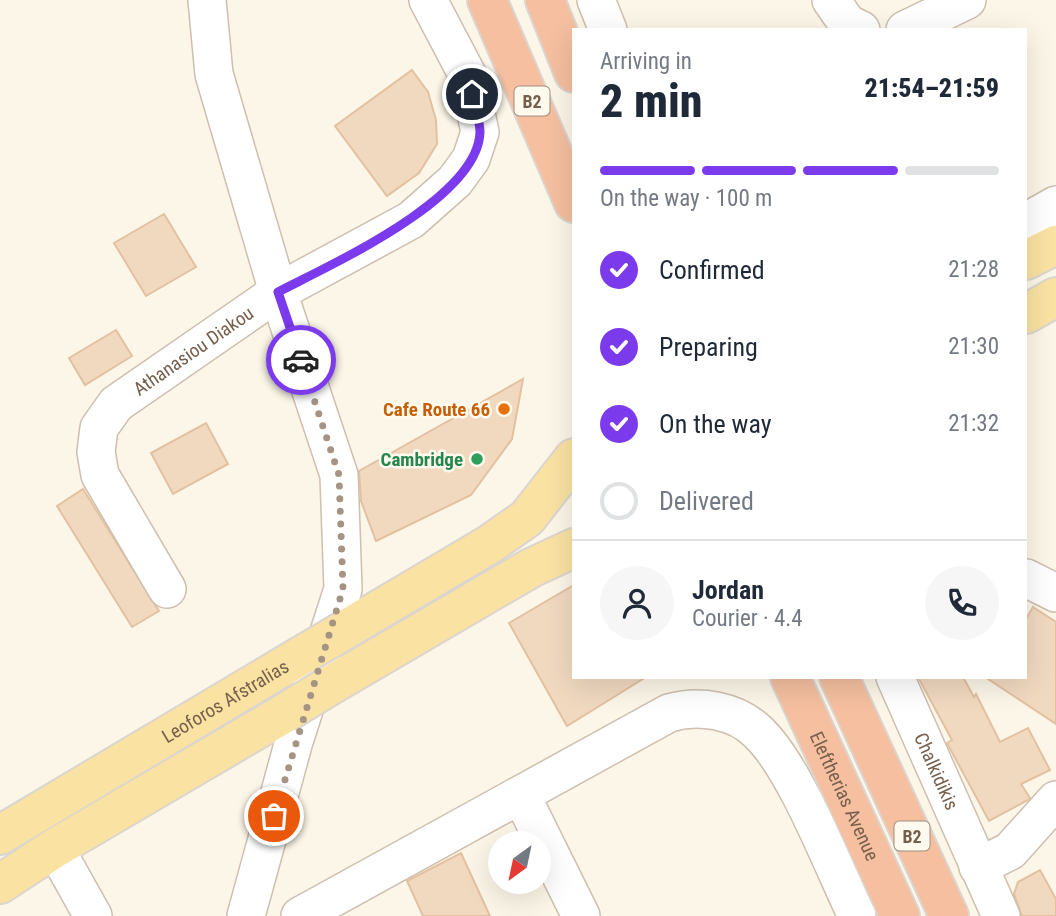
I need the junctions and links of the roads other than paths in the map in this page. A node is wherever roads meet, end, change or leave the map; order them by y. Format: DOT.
graph roads {
  1 [pos="207,0"];
  2 [pos="428,0"];
  3 [pos="487,0"];
  4 [pos="545,0"];
  5 [pos="596,0"];
  6 [pos="831,0"];
  7 [pos="967,0"];
  8 [pos="607,28"];
  9 [pos="857,28"];
  10 [pos="909,28"];
  11 [pos="572,68"];
  12 [pos="572,198"];
  13 [pos="1056,205"];
  14 [pos="1027,221"];
  15 [pos="1056,245"];
  16 [pos="1027,260"];
  17 [pos="278,292"];
  18 [pos="1056,297"];
  19 [pos="1027,313"];
  20 [pos="572,461"];
  21 [pos="572,549"];
  22 [pos="1027,578"];
  23 [pos="167,589"];
  24 [pos="1056,593"];
  25 [pos="790,679"];
  26 [pos="840,679"];
  27 [pos="896,679"];
  28 [pos="521,795"];
  29 [pos="1056,800"];
  30 [pos="0,835"];
  31 [pos="55,848"];
  32 [pos="978,867"];
  33 [pos="0,884"];
  34 [pos="93,916"];
  35 [pos="246,916"];
  36 [pos="300,916"];
  37 [pos="581,916"];
  38 [pos="857,916"];
  39 [pos="900,916"];
  40 [pos="949,916"];
  41 [pos="1001,916"];
  1 -- 17 [label="street"];
  2 -- 17 [label="street, Athanasiou Diakou"];
  3 -- 12 [label="highway, B2"];
  4 -- 11 [label="highway, B2"];
  5 -- 8 [label="street"];
  6 -- 9 [label="street"];
  7 -- 10 [label="street"];
  13 -- 14 [label="street"];
  15 -- 16 [label="main road"];
  17 -- 23 [label="street, Athanasiou Diakou"];
  17 -- 35 [label="street"];
  18 -- 19 [label="main road"];
  20 -- 30 [label="main road, Leoforos Afstralias, bridge"];
  21 -- 31 [label="main road, Leoforos Afstralias, bridge"];
  22 -- 24 [label="street"];
  25 -- 39 [label="highway, Eleftherias Avenue / B2"];
  26 -- 40 [label="highway, B2"];
  27 -- 32 [label="street, Chalkidikis"];
  28 -- 36 [label="street"];
  28 -- 37 [label="street"];
  28 -- 38 [label="street"];
  29 -- 32 [label="street"];
  31 -- 33 [label="main road"];
  31 -- 34 [label="street"];
  32 -- 41 [label="street, Chalkidikis"];
}
